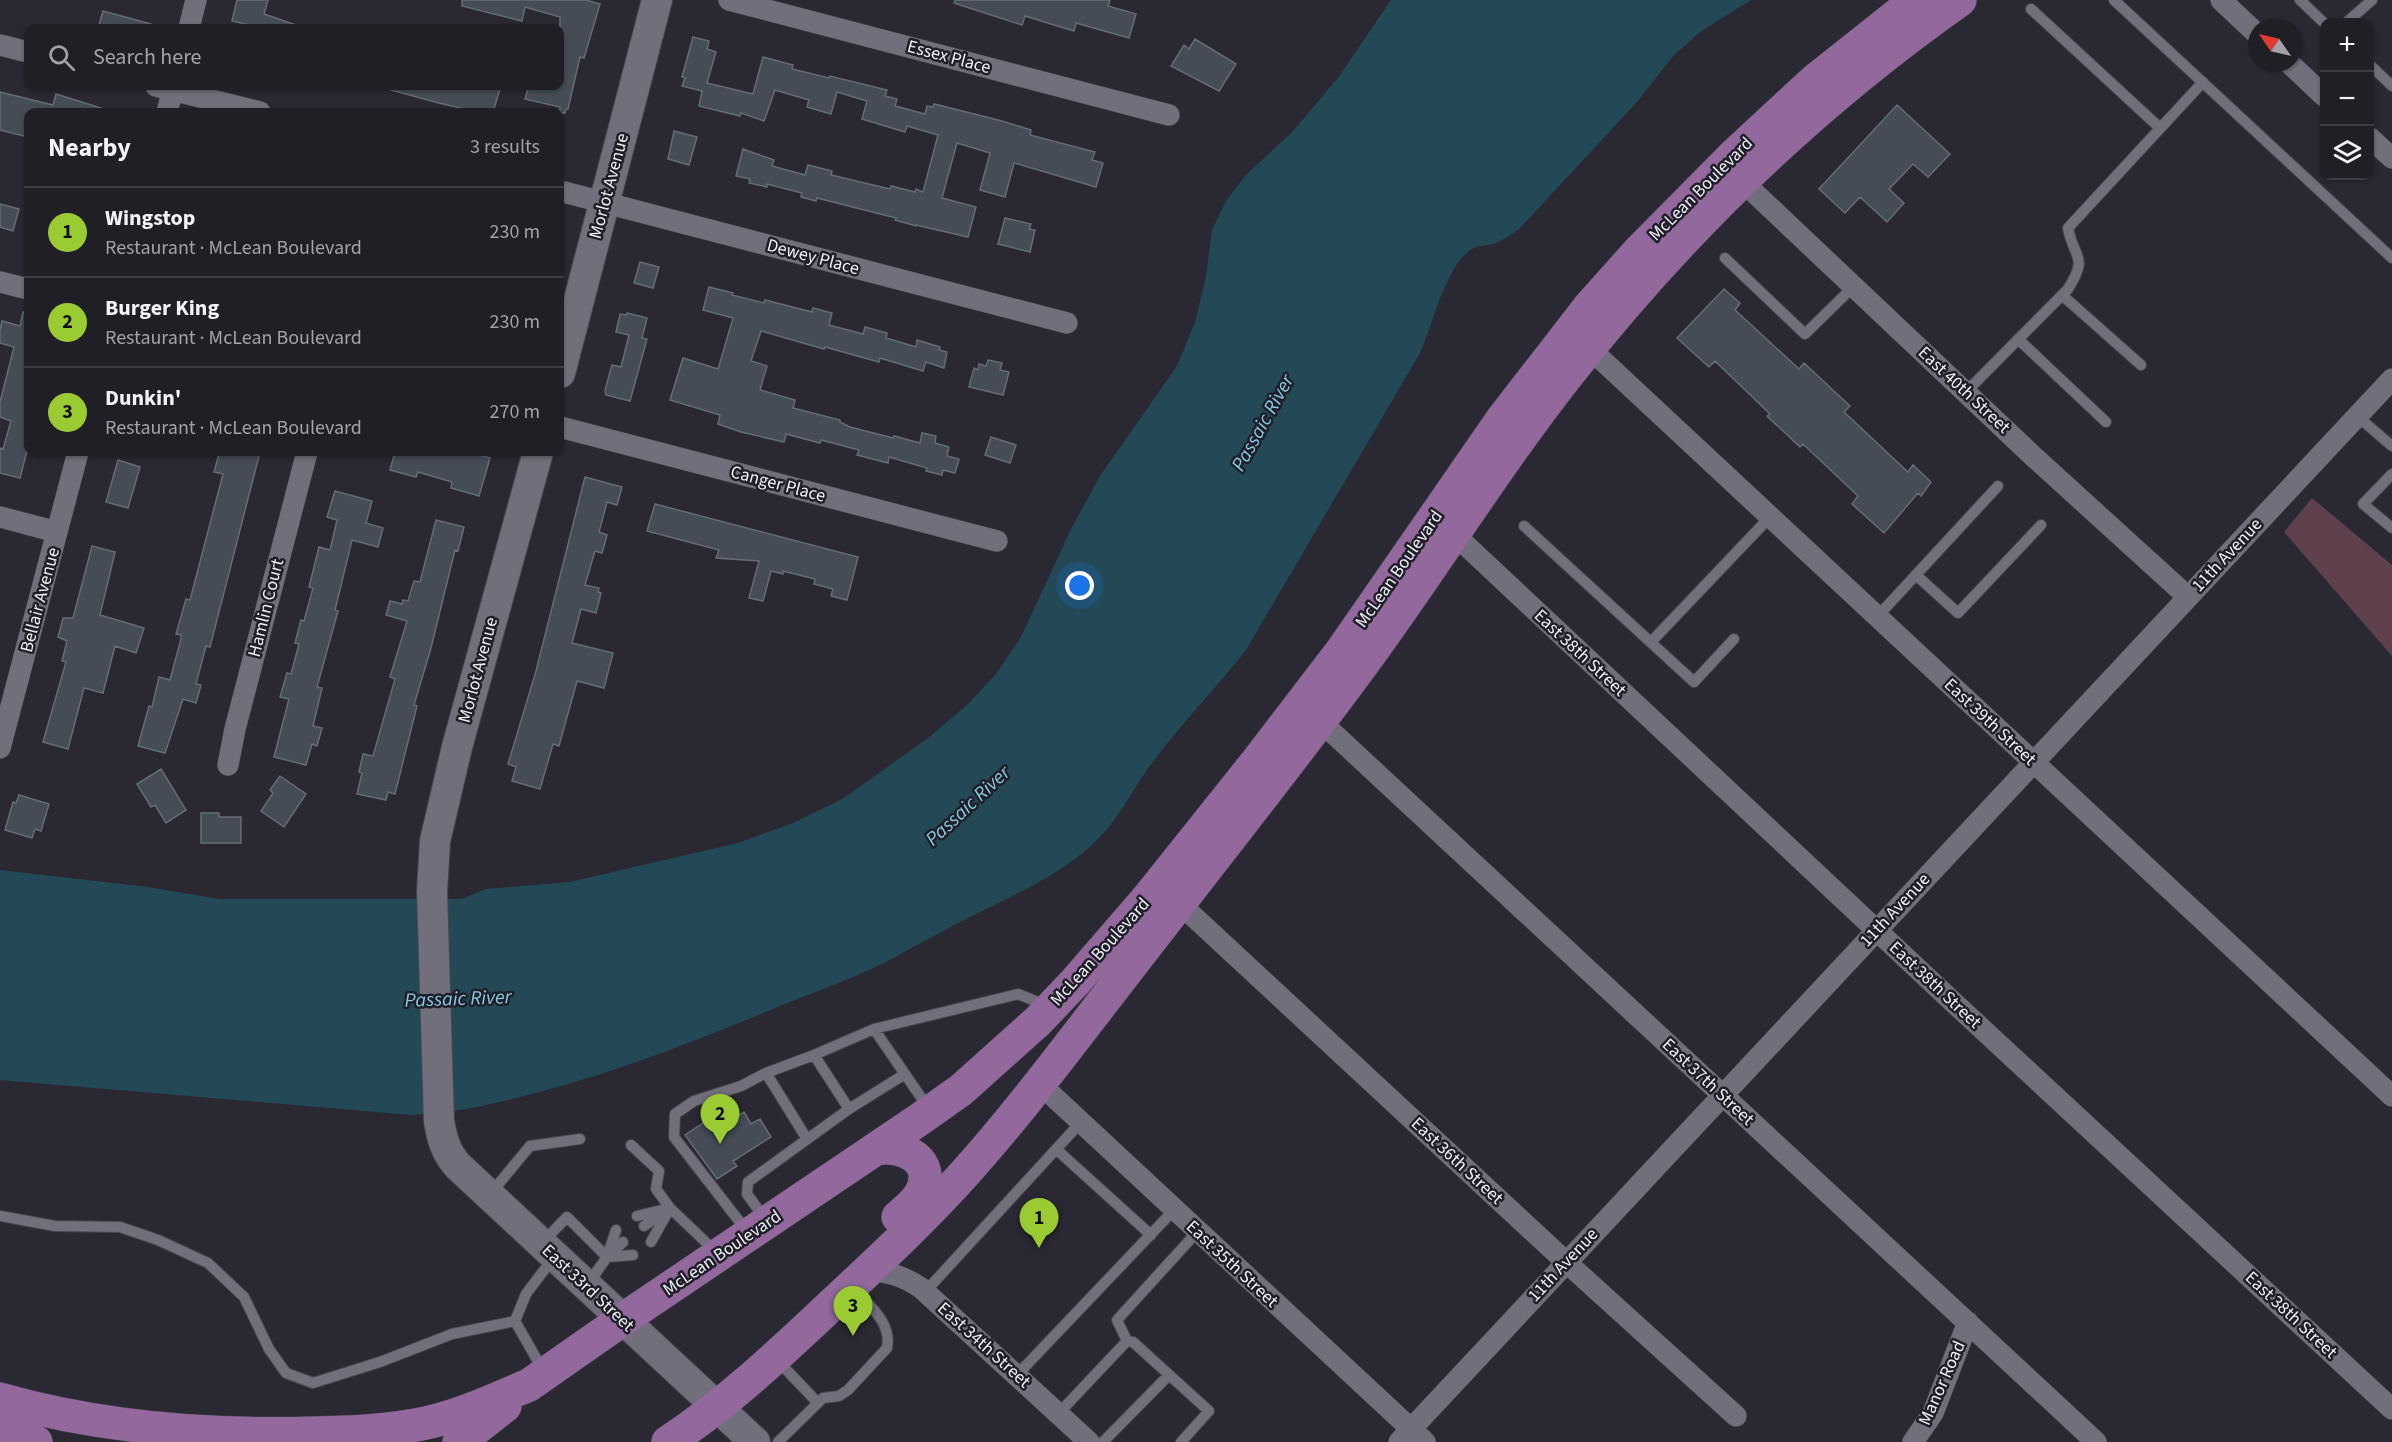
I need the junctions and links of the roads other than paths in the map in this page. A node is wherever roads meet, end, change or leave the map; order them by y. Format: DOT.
graph roads {
  1 [pos="196,0"];
  2 [pos="657,0"];
  3 [pos="729,0"];
  4 [pos="1916,0"];
  5 [pos="1960,0"];
  6 [pos="2114,0"];
  7 [pos="2221,0"];
  8 [pos="2300,0"];
  9 [pos="2372,0"];
  10 [pos="2031,9"];
  11 [pos="2320,18"];
  12 [pos="2352,18"];
  13 [pos="190,24"];
  14 [pos="2248,26"];
  15 [pos="0,45"];
  16 [pos="24,51"];
  17 [pos="2374,69"];
  18 [pos="2299,72"];
  19 [pos="2203,82"];
  20 [pos="2392,86"];
  21 [pos="168,90"];
  22 [pos="179,90"];
  23 [pos="2320,91"];
  24 [pos="167,108"];
  25 [pos="245,108"];
  26 [pos="1169,115"];
  27 [pos="2160,128"];
  28 [pos="2374,142"];
  29 [pos="2392,158"];
  30 [pos="1742,181"];
  31 [pos="564,191"];
  32 [pos="604,202"];
  33 [pos="1725,258"];
  34 [pos="2392,258"];
  35 [pos="0,282"];
  36 [pos="1854,286"];
  37 [pos="24,288"];
  38 [pos="2062,295"];
  39 [pos="1067,323"];
  40 [pos="2018,339"];
  41 [pos="1589,348"];
  42 [pos="564,357"];
  43 [pos="2141,365"];
  44 [pos="2392,379"];
  45 [pos="1966,392"];
  46 [pos="2357,416"];
  47 [pos="2106,422"];
  48 [pos="564,428"];
  49 [pos="2392,446"];
  50 [pos="77,456"];
  51 [pos="306,456"];
  52 [pos="537,456"];
  53 [pos="2392,474"];
  54 [pos="1998,486"];
  55 [pos="0,517"];
  56 [pos="1770,517"];
  57 [pos="2041,525"];
  58 [pos="1524,526"];
  59 [pos="2392,528"];
  60 [pos="57,532"];
  61 [pos="1454,534"];
  62 [pos="997,541"];
  63 [pos="1916,575"];
  64 [pos="2188,597"];
  65 [pos="1877,617"];
  66 [pos="1734,639"];
  67 [pos="1651,642"];
  68 [pos="1320,721"];
  69 [pos="0,748"];
  70 [pos="2033,762"];
  71 [pos="228,765"];
  72 [pos="1179,903"];
  73 [pos="1877,930"];
  74 [pos="1051,1008"];
  75 [pos="874,1029"];
  76 [pos="814,1055"];
  77 [pos="766,1073"];
  78 [pos="905,1074"];
  79 [pos="1040,1084"];
  80 [pos="1722,1095"];
  81 [pos="2392,1096"];
  82 [pos="849,1109"];
  83 [pos="931,1111"];
  84 [pos="439,1122"];
  85 [pos="1081,1122"];
  86 [pos="580,1139"];
  87 [pos="807,1139"];
  88 [pos="631,1145"];
  89 [pos="876,1149"];
  90 [pos="1056,1149"];
  91 [pos="489,1195"];
  92 [pos="670,1208"];
  93 [pos="1174,1210"];
  94 [pos="0,1216"];
  95 [pos="637,1216"];
  96 [pos="644,1226"];
  97 [pos="758,1228"];
  98 [pos="616,1230"];
  99 [pos="1197,1232"];
  100 [pos="1151,1235"];
  101 [pos="623,1242"];
  102 [pos="651,1242"];
  103 [pos="548,1250"];
  104 [pos="718,1254"];
  105 [pos="633,1255"];
  106 [pos="607,1257"];
  107 [pos="1566,1262"];
  108 [pos="859,1279"];
  109 [pos="587,1287"];
  110 [pos="925,1292"];
  111 [pos="622,1320"];
  112 [pos="515,1321"];
  113 [pos="1968,1322"];
  114 [pos="1127,1341"];
  115 [pos="774,1358"];
  116 [pos="1169,1375"];
  117 [pos="1016,1376"];
  118 [pos="537,1379"];
  119 [pos="0,1399"];
  120 [pos="817,1402"];
  121 [pos="717,1407"];
  122 [pos="2392,1409"];
  123 [pos="1058,1414"];
  124 [pos="1736,1416"];
  125 [pos="0,1432"];
  126 [pos="1412,1437"];
  127 [pos="744,1439"];
  128 [pos="36,1442"];
  129 [pos="459,1442"];
  130 [pos="668,1442"];
  131 [pos="778,1442"];
  132 [pos="1089,1442"];
  133 [pos="1103,1442"];
  134 [pos="1181,1442"];
  135 [pos="1913,1442"];
  136 [pos="2096,1442"];
  1 -- 13 [label="street"];
  2 -- 32 [label="main road, Morlot Avenue"];
  3 -- 26 [label="street, Essex Place"];
  4 -- 74 [label="main road, McLean Boulevard"];
  5 -- 30 [label="main road, McLean Boulevard"];
  6 -- 19 [label="lane"];
  7 -- 14 [label="street"];
  8 -- 11 [label="lane"];
  9 -- 12 [label="lane"];
  10 -- 27 [label="lane"];
  15 -- 16 [label="street"];
  17 -- 20 [label="lane"];
  18 -- 23 [label="street"];
  19 -- 27 [label="lane"];
  19 -- 34 [label="lane"];
  21 -- 24 [label="street"];
  22 -- 25 [label="street"];
  27 -- 38 [label="lane"];
  28 -- 29 [label="street"];
  30 -- 36 [label="street, East 40th Street"];
  30 -- 41 [label="main road, McLean Boulevard"];
  31 -- 32 [label="street, Dewey Place"];
  32 -- 39 [label="street, Dewey Place"];
  32 -- 42 [label="main road, Morlot Avenue"];
  33 -- 36 [label="lane"];
  35 -- 37 [label="street"];
  36 -- 45 [label="street, East 40th Street"];
  38 -- 40 [label="lane"];
  38 -- 43 [label="lane"];
  40 -- 45 [label="lane"];
  40 -- 47 [label="lane"];
  41 -- 56 [label="street, East 39th Street"];
  41 -- 61 [label="main road, McLean Boulevard"];
  44 -- 46 [label="street, 11th Avenue"];
  45 -- 64 [label="street, East 40th Street"];
  46 -- 49 [label="lane"];
  46 -- 64 [label="street, 11th Avenue"];
  48 -- 62 [label="street, Canger Place"];
  50 -- 60 [label="street, Bellair Avenue"];
  51 -- 71 [label="street, Hamlin Court"];
  52 -- 84 [label="main road, Morlot Avenue"];
  53 -- 59 [label="lane"];
  54 -- 63 [label="lane"];
  55 -- 60 [label="street"];
  56 -- 65 [label="street, East 39th Street"];
  56 -- 67 [label="lane"];
  57 -- 63 [label="lane"];
  58 -- 67 [label="lane"];
  60 -- 69 [label="street, Bellair Avenue"];
  61 -- 68 [label="main road, McLean Boulevard"];
  61 -- 73 [label="street, East 38th Street"];
  63 -- 65 [label="lane"];
  64 -- 70 [label="street, 11th Avenue"];
  65 -- 70 [label="street, East 39th Street"];
  66 -- 67 [label="lane"];
  68 -- 72 [label="main road, McLean Boulevard"];
  68 -- 80 [label="street, East 37th Street"];
  70 -- 73 [label="street, 11th Avenue"];
  70 -- 81 [label="street, East 39th Street"];
  72 -- 79 [label="main road, McLean Boulevard"];
  72 -- 107 [label="street, East 36th Street"];
  73 -- 80 [label="street, 11th Avenue"];
  73 -- 122 [label="street, East 38th Street"];
  74 -- 75 [label="lane"];
  74 -- 83 [label="main road, McLean Boulevard"];
  75 -- 76 [label="lane"];
  75 -- 78 [label="lane"];
  76 -- 77 [label="lane"];
  76 -- 82 [label="lane"];
  77 -- 87 [label="lane"];
  77 -- 97 [label="lane"];
  78 -- 82 [label="lane"];
  78 -- 83 [label="lane"];
  79 -- 85 [label="street, East 35th Street"];
  79 -- 108 [label="main road, McLean Boulevard"];
  80 -- 107 [label="street, 11th Avenue"];
  80 -- 113 [label="street, East 37th Street"];
  82 -- 87 [label="lane"];
  83 -- 89 [label="main road, McLean Boulevard"];
  84 -- 91 [label="main road, East 33rd Street"];
  85 -- 90 [label="lane"];
  85 -- 93 [label="street, East 35th Street"];
  86 -- 91 [label="lane"];
  87 -- 97 [label="lane"];
  88 -- 92 [label="lane"];
  89 -- 97 [label="main road, McLean Boulevard"];
  89 -- 121 [label="main road"];
  90 -- 100 [label="lane"];
  90 -- 110 [label="lane"];
  91 -- 103 [label="main road, East 33rd Street"];
  92 -- 95 [label="lane"];
  92 -- 96 [label="lane"];
  92 -- 102 [label="lane"];
  92 -- 104 [label="lane"];
  93 -- 99 [label="street, East 35th Street"];
  93 -- 100 [label="lane"];
  94 -- 112 [label="lane"];
  97 -- 104 [label="main road, McLean Boulevard"];
  98 -- 106 [label="lane"];
  99 -- 114 [label="lane"];
  99 -- 126 [label="street, East 35th Street"];
  100 -- 117 [label="lane"];
  101 -- 106 [label="lane"];
  103 -- 106 [label="lane"];
  103 -- 109 [label="main road, East 33rd Street"];
  103 -- 112 [label="lane"];
  104 -- 111 [label="main road, McLean Boulevard"];
  105 -- 106 [label="lane"];
  106 -- 109 [label="lane"];
  107 -- 124 [label="street, East 36th Street"];
  107 -- 126 [label="street, 11th Avenue"];
  108 -- 110 [label="street, East 34th Street"];
  108 -- 115 [label="main road, McLean Boulevard"];
  108 -- 120 [label="lane"];
  109 -- 111 [label="main road, East 33rd Street"];
  110 -- 117 [label="street, East 34th Street"];
  111 -- 118 [label="main road, McLean Boulevard"];
  111 -- 121 [label="main road, East 33rd Street"];
  112 -- 118 [label="lane"];
  113 -- 135 [label="street, Manor Road"];
  113 -- 136 [label="street, East 37th Street"];
  114 -- 116 [label="lane"];
  114 -- 123 [label="lane"];
  115 -- 120 [label="lane"];
  115 -- 121 [label="main road, McLean Boulevard"];
  116 -- 133 [label="lane"];
  116 -- 134 [label="lane"];
  117 -- 123 [label="street, East 34th Street"];
  118 -- 119 [label="main road, McLean Boulevard"];
  118 -- 129 [label="main road"];
  120 -- 131 [label="lane"];
  121 -- 127 [label="main road, East 33rd Street"];
  121 -- 130 [label="main road, McLean Boulevard"];
  123 -- 132 [label="street, East 34th Street"];
  125 -- 128 [label="main road"];
}
